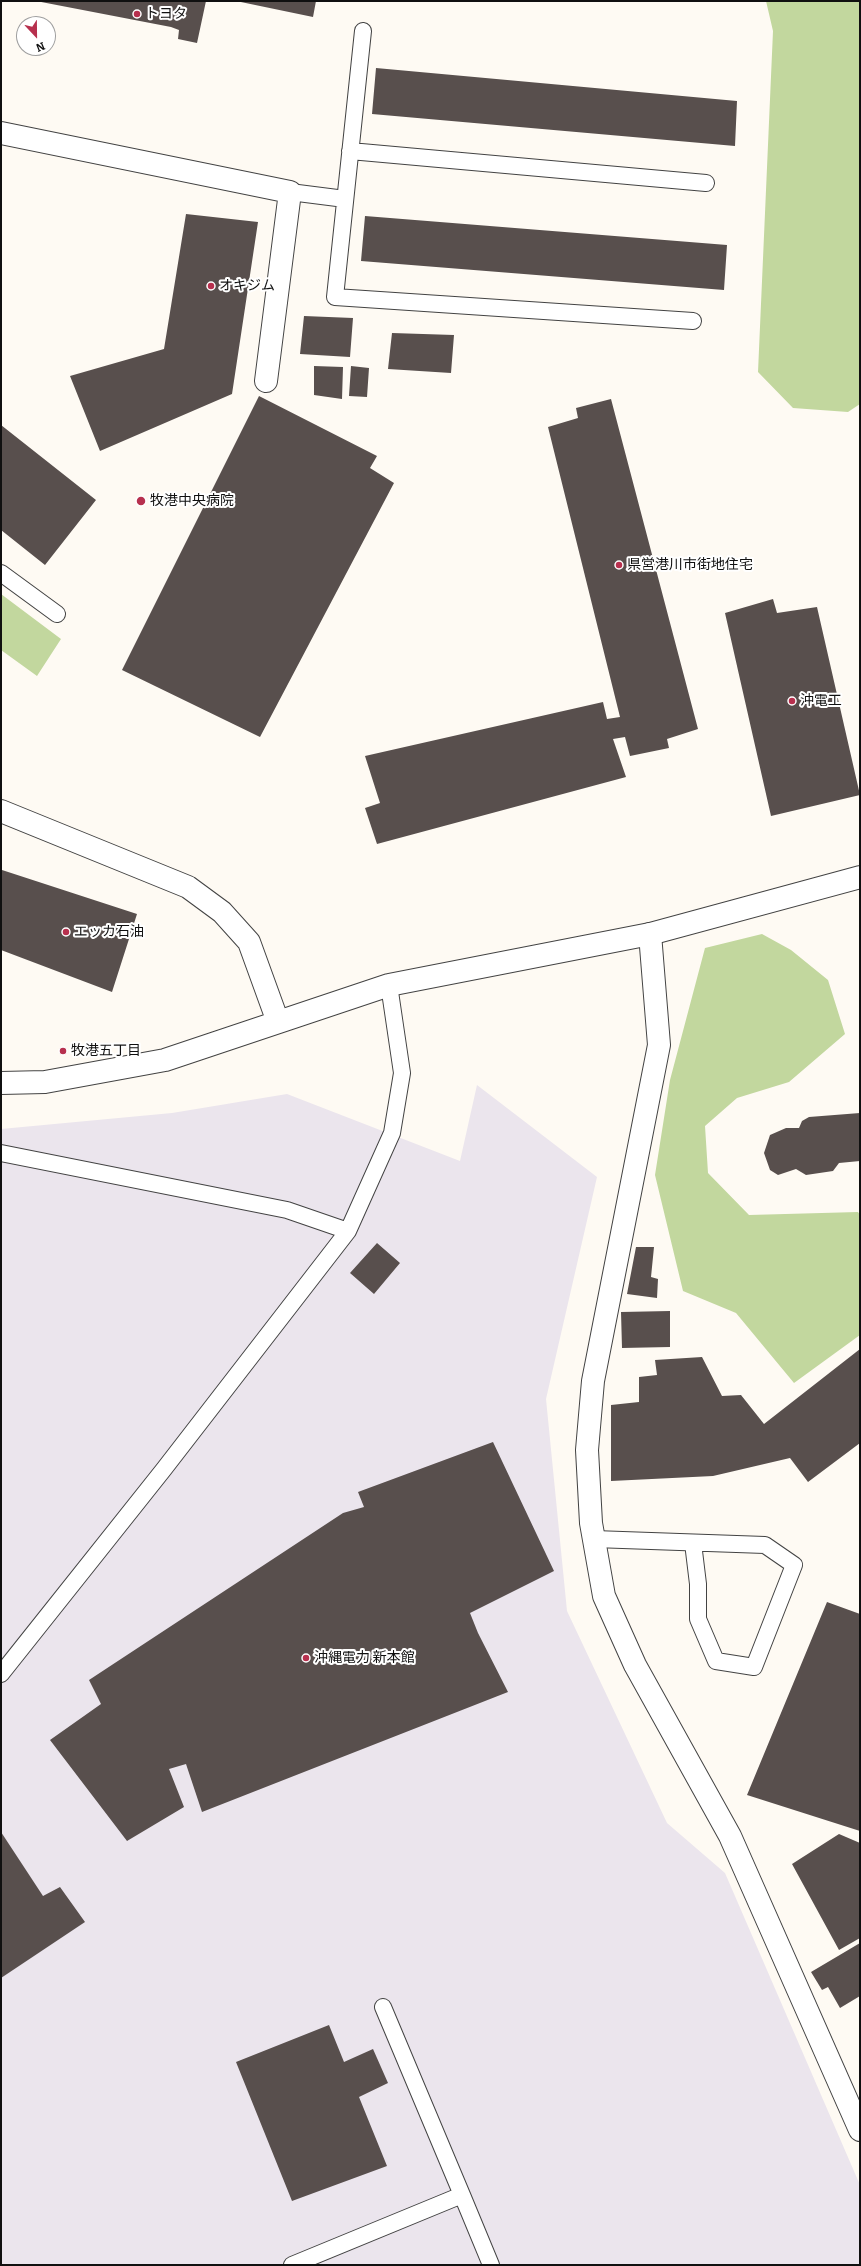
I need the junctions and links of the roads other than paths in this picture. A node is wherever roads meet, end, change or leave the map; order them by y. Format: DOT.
graph roads {
  1 [pos="363,32"];
  2 [pos="1,133"];
  3 [pos="350,151"];
  4 [pos="706,183"];
  5 [pos="290,192"];
  6 [pos="345,198"];
  7 [pos="693,321"];
  8 [pos="266,381"];
  9 [pos="1,573"];
  10 [pos="57,614"];
  11 [pos="1,811"];
  12 [pos="860,877"];
  13 [pos="650,934"];
  14 [pos="389,985"];
  15 [pos="278,1022"];
  16 [pos="1,1083"];
  17 [pos="1,1153"];
  18 [pos="348,1231"];
  19 [pos="594,1539"];
  20 [pos="693,1542"];
  21 [pos="1,1674"];
  22 [pos="383,2007"];
  23 [pos="860,2130"];
  24 [pos="462,2195"];
  25 [pos="292,2265"];
  26 [pos="491,2265"];
  1 -- 3 [label="lane"];
  2 -- 5 [label="street"];
  3 -- 4 [label="lane"];
  3 -- 6 [label="lane"];
  5 -- 6 [label="lane"];
  5 -- 8 [label="street"];
  6 -- 7 [label="lane"];
  9 -- 10 [label="lane"];
  11 -- 15 [label="street"];
  12 -- 13 [label="street"];
  13 -- 14 [label="street"];
  13 -- 19 [label="street"];
  14 -- 15 [label="street"];
  14 -- 18 [label="lane"];
  15 -- 16 [label="street"];
  17 -- 18 [label="lane"];
  18 -- 21 [label="lane"];
  19 -- 20 [label="lane"];
  19 -- 23 [label="street"];
  20 -- 20 [label="lane"];
  22 -- 24 [label="lane"];
  24 -- 25 [label="lane"];
  24 -- 26 [label="lane"];
}
